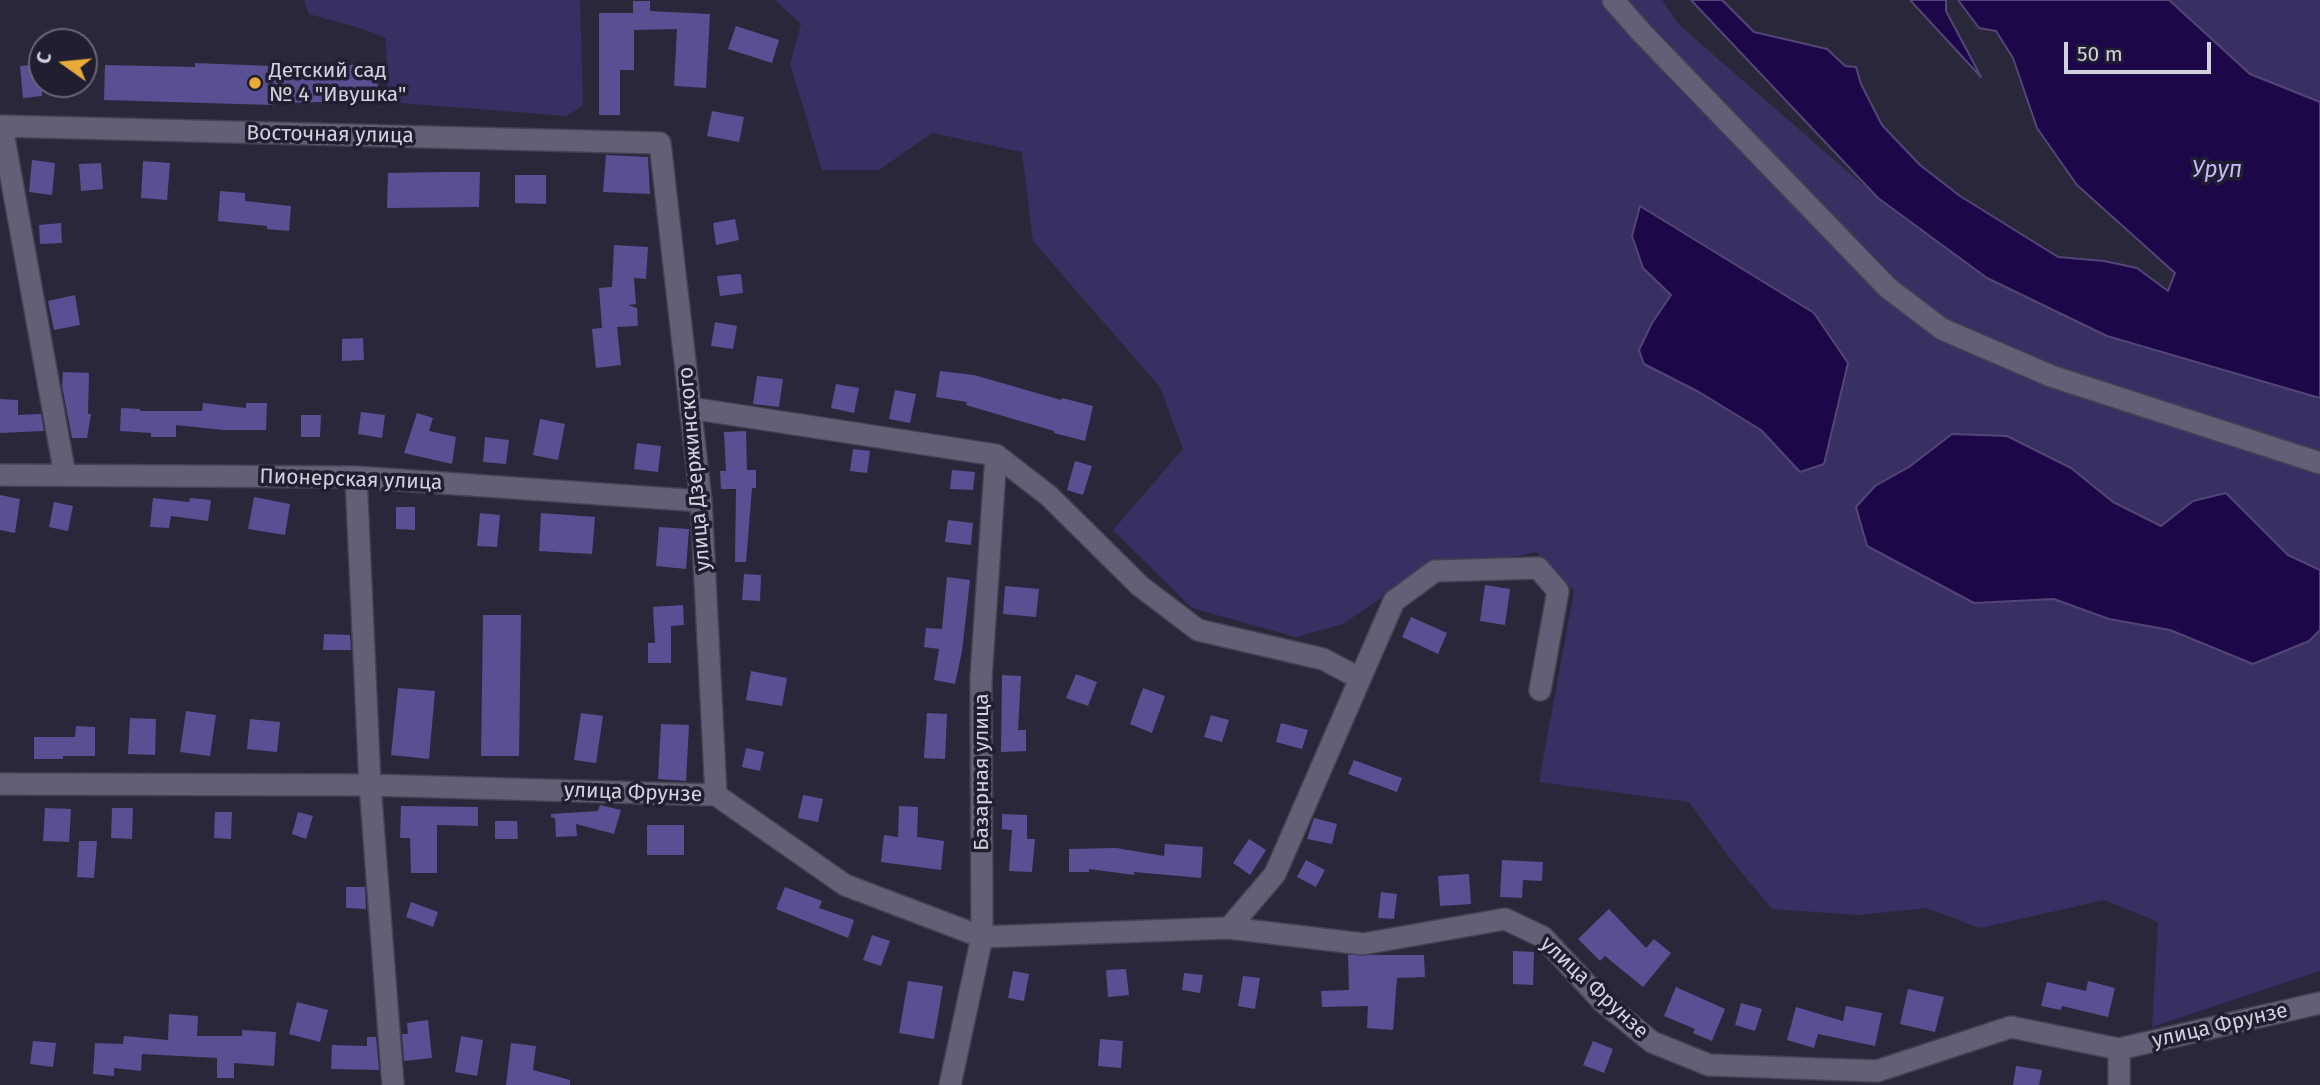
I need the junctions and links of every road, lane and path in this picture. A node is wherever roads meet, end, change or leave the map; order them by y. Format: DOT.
graph roads {
  1 [pos="1613,0"];
  2 [pos="1,127"];
  3 [pos="660,143"];
  4 [pos="690,408"];
  5 [pos="996,455"];
  6 [pos="2320,463"];
  7 [pos="0,475"];
  8 [pos="65,475"];
  9 [pos="356,477"];
  10 [pos="701,501"];
  11 [pos="1359,678"];
  12 [pos="1540,690"];
  13 [pos="0,784"];
  14 [pos="370,785"];
  15 [pos="716,795"];
  16 [pos="1229,928"];
  17 [pos="982,937"];
  18 [pos="2320,1003"];
  19 [pos="2119,1049"];
  20 [pos="393,1085"];
  21 [pos="950,1085"];
  22 [pos="2119,1085"];
  1 -- 6 [label="street"];
  2 -- 3 [label="street, Восточная улица"];
  2 -- 8 [label="street"];
  3 -- 4 [label="street, улица Дзержинского"];
  4 -- 5 [label="street"];
  4 -- 10 [label="street, улица Дзержинского"];
  5 -- 11 [label="street"];
  5 -- 17 [label="street, Базарная улица"];
  7 -- 8 [label="street, Пионерская улица"];
  8 -- 9 [label="street, Пионерская улица"];
  9 -- 10 [label="street, Пионерская улица"];
  9 -- 14 [label="street"];
  10 -- 15 [label="street, улица Дзержинского"];
  11 -- 12 [label="street"];
  11 -- 16 [label="street"];
  13 -- 14 [label="street, улица Фрунзе"];
  14 -- 15 [label="street, улица Фрунзе"];
  14 -- 20 [label="street"];
  15 -- 17 [label="street, улица Фрунзе"];
  16 -- 17 [label="street, улица Фрунзе"];
  16 -- 19 [label="street, улица Фрунзе"];
  17 -- 21 [label="street, Базарная улица"];
  18 -- 19 [label="street, улица Фрунзе"];
  19 -- 22 [label="street"];
}
